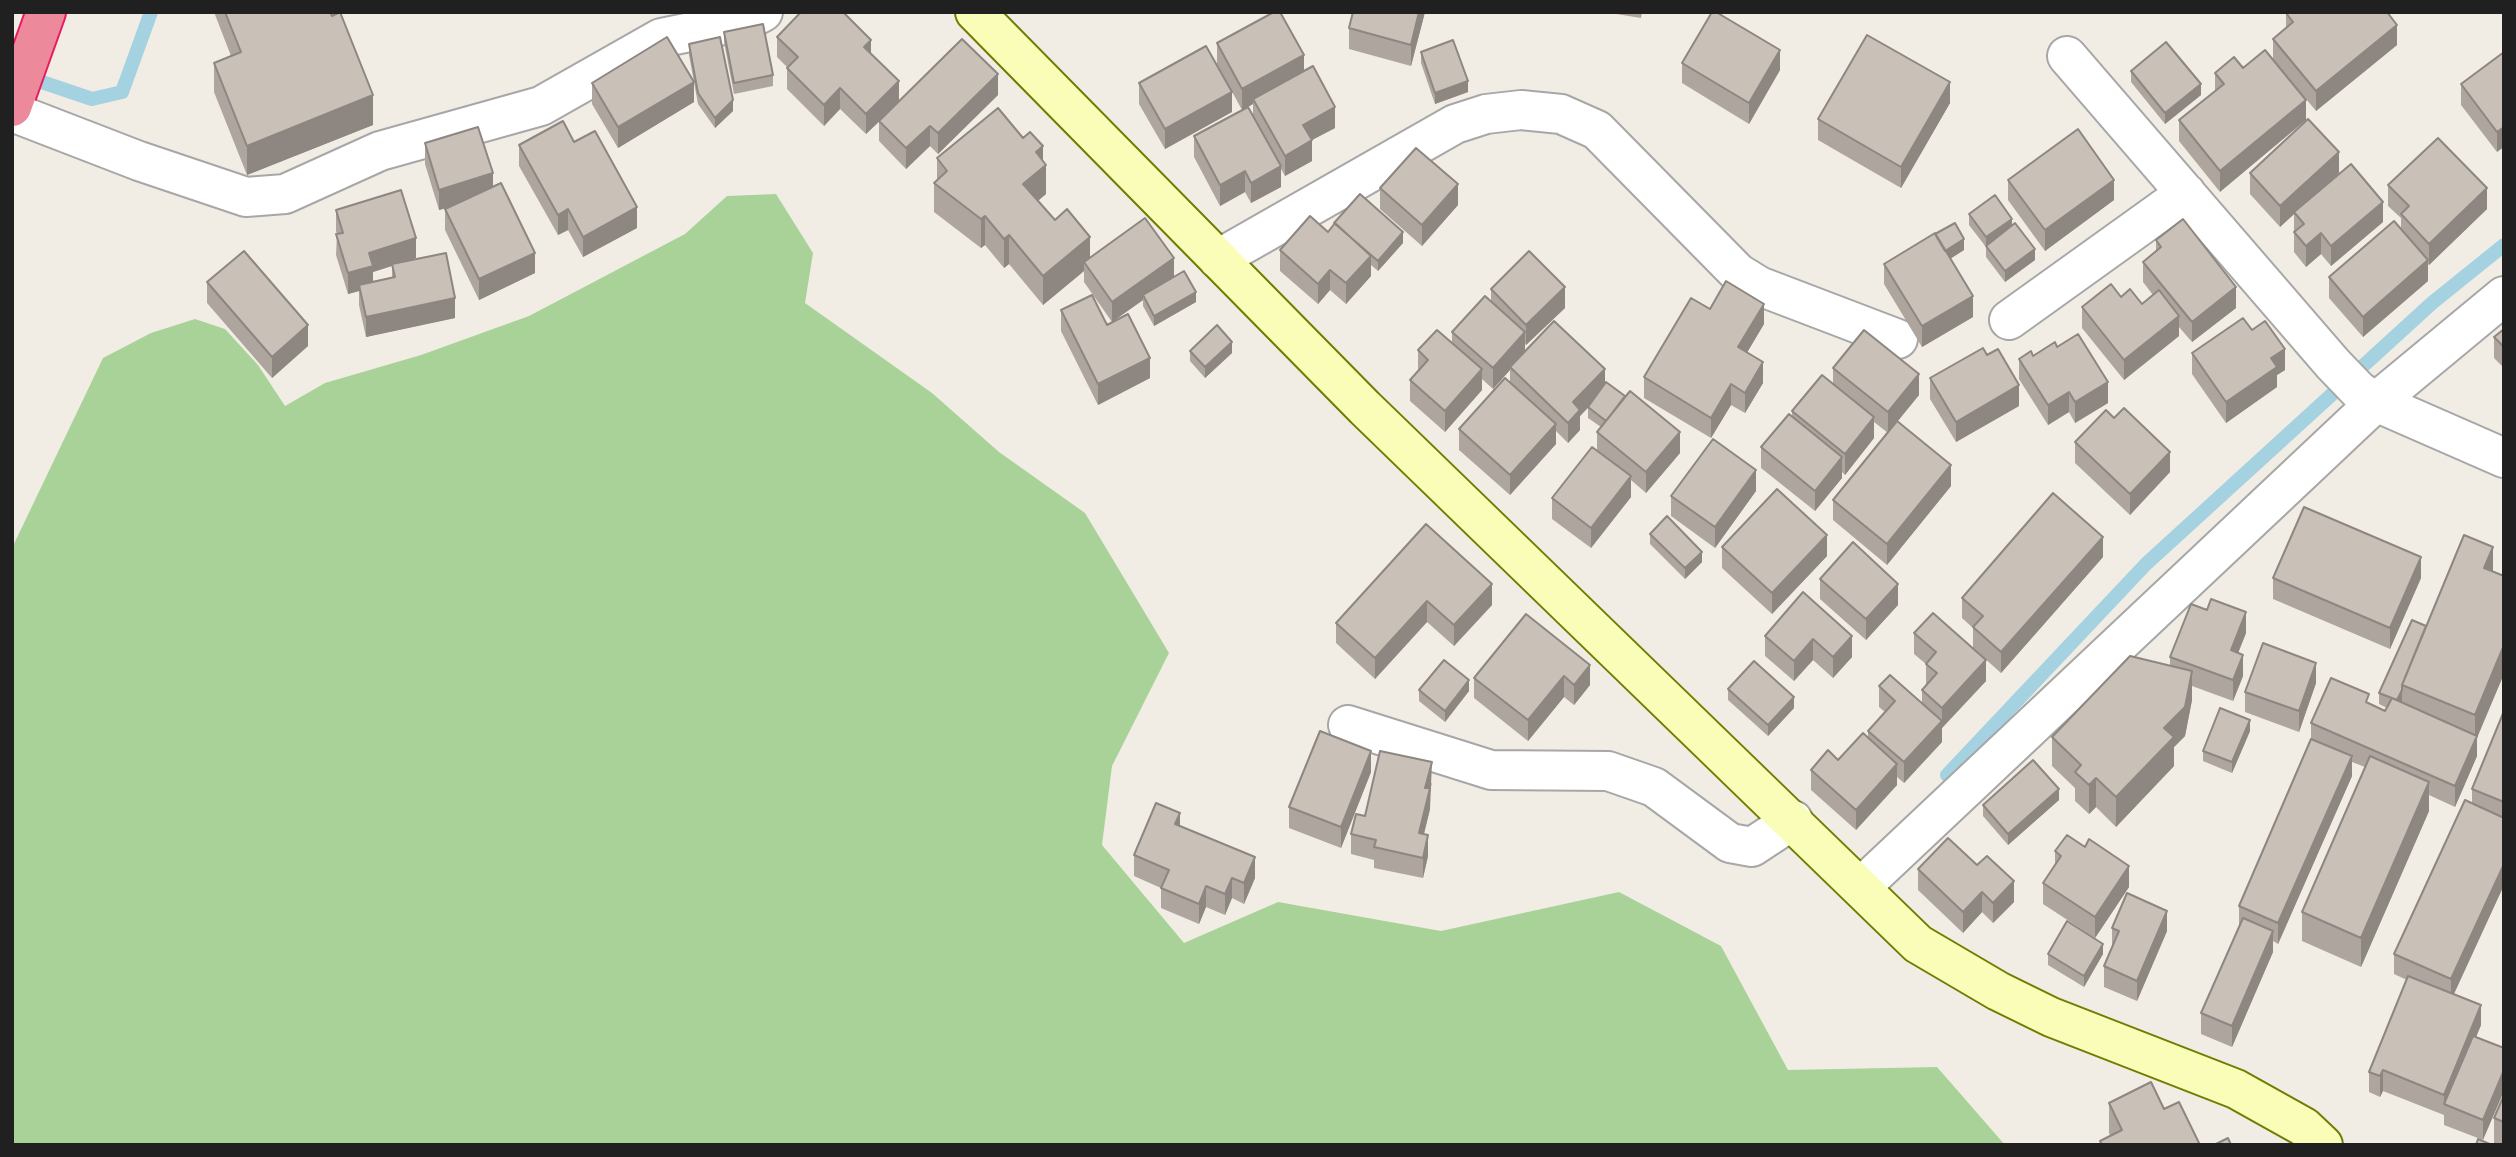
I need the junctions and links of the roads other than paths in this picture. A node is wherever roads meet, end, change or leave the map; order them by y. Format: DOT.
graph roads {
  1 [pos="46,12"];
  2 [pos="763,12"];
  3 [pos="975,12"];
  4 [pos="2067,56"];
  5 [pos="12,107"];
  6 [pos="12,112"];
  7 [pos="2186,193"];
  8 [pos="1218,259"];
  9 [pos="2504,296"];
  10 [pos="2009,320"];
  11 [pos="1898,339"];
  12 [pos="2356,386"];
  13 [pos="2504,458"];
  14 [pos="1348,725"];
  15 [pos="1793,820"];
  16 [pos="1861,887"];
  17 [pos="2323,1145"];
  1 -- 5 [label="highway"];
  2 -- 6 [label="street"];
  3 -- 8 [label="street"];
  4 -- 7 [label="street"];
  7 -- 10 [label="street"];
  7 -- 12 [label="street"];
  8 -- 11 [label="street"];
  8 -- 15 [label="street"];
  9 -- 12 [label="street"];
  12 -- 13 [label="street"];
  12 -- 16 [label="street"];
  14 -- 15 [label="street"];
  15 -- 16 [label="street"];
  16 -- 17 [label="street"];
}
